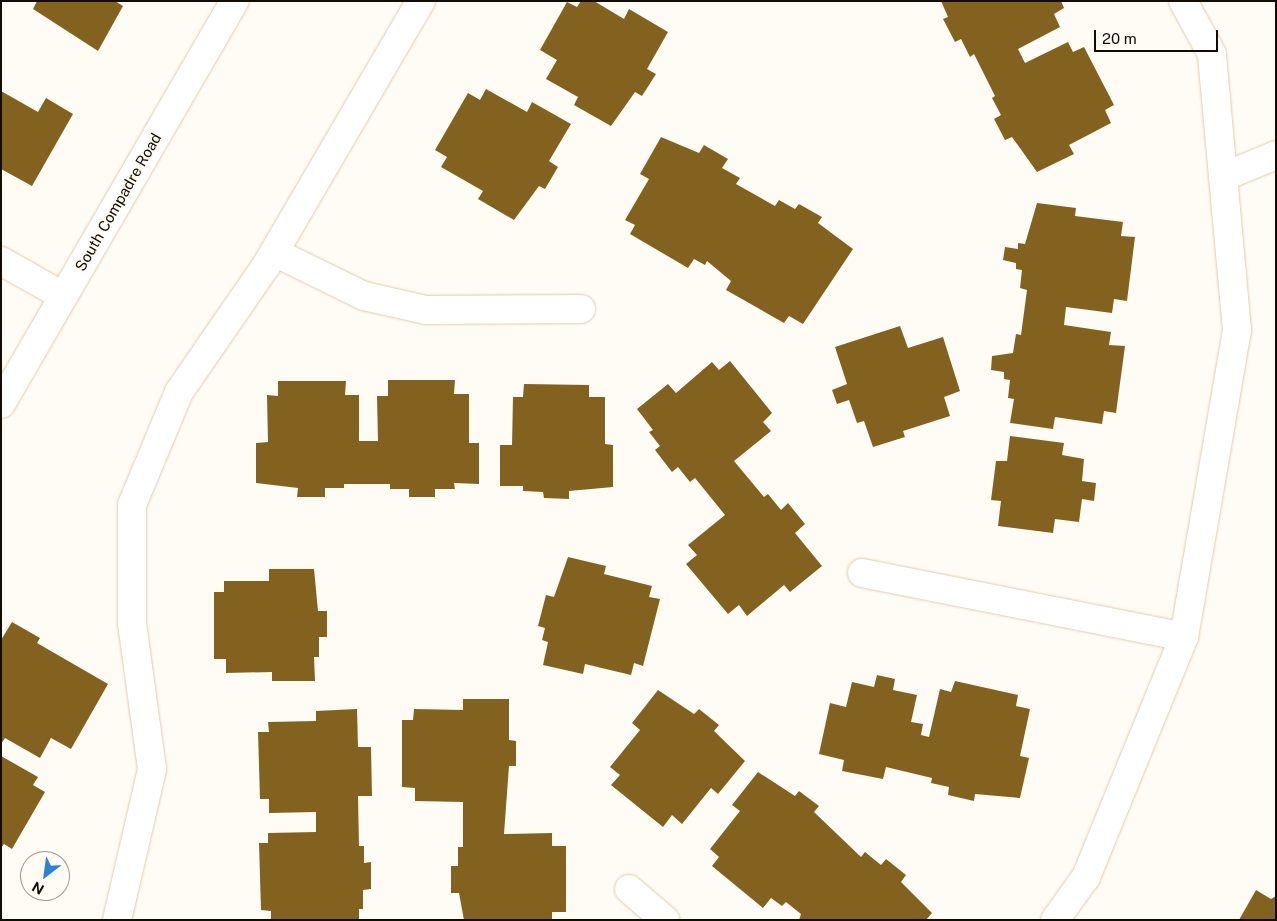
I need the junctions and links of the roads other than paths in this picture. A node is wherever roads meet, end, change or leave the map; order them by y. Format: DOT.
graph roads {
  1 [pos="235,1"];
  2 [pos="421,1"];
  3 [pos="1183,1"];
  4 [pos="1276,155"];
  5 [pos="1223,177"];
  6 [pos="274,252"];
  7 [pos="1,261"];
  8 [pos="63,296"];
  9 [pos="580,309"];
  10 [pos="1,404"];
  11 [pos="862,574"];
  12 [pos="1184,637"];
  13 [pos="629,889"];
  14 [pos="117,920"];
  15 [pos="665,920"];
  16 [pos="1055,920"];
  1 -- 8 [label="street, South Compadre Road"];
  2 -- 6 [label="street"];
  3 -- 5 [label="street"];
  4 -- 5 [label="street"];
  5 -- 12 [label="street"];
  6 -- 9 [label="street"];
  6 -- 14 [label="street"];
  7 -- 8 [label="street"];
  8 -- 10 [label="street, South Compadre Road"];
  11 -- 12 [label="street"];
  12 -- 16 [label="street"];
  13 -- 15 [label="street"];
}
